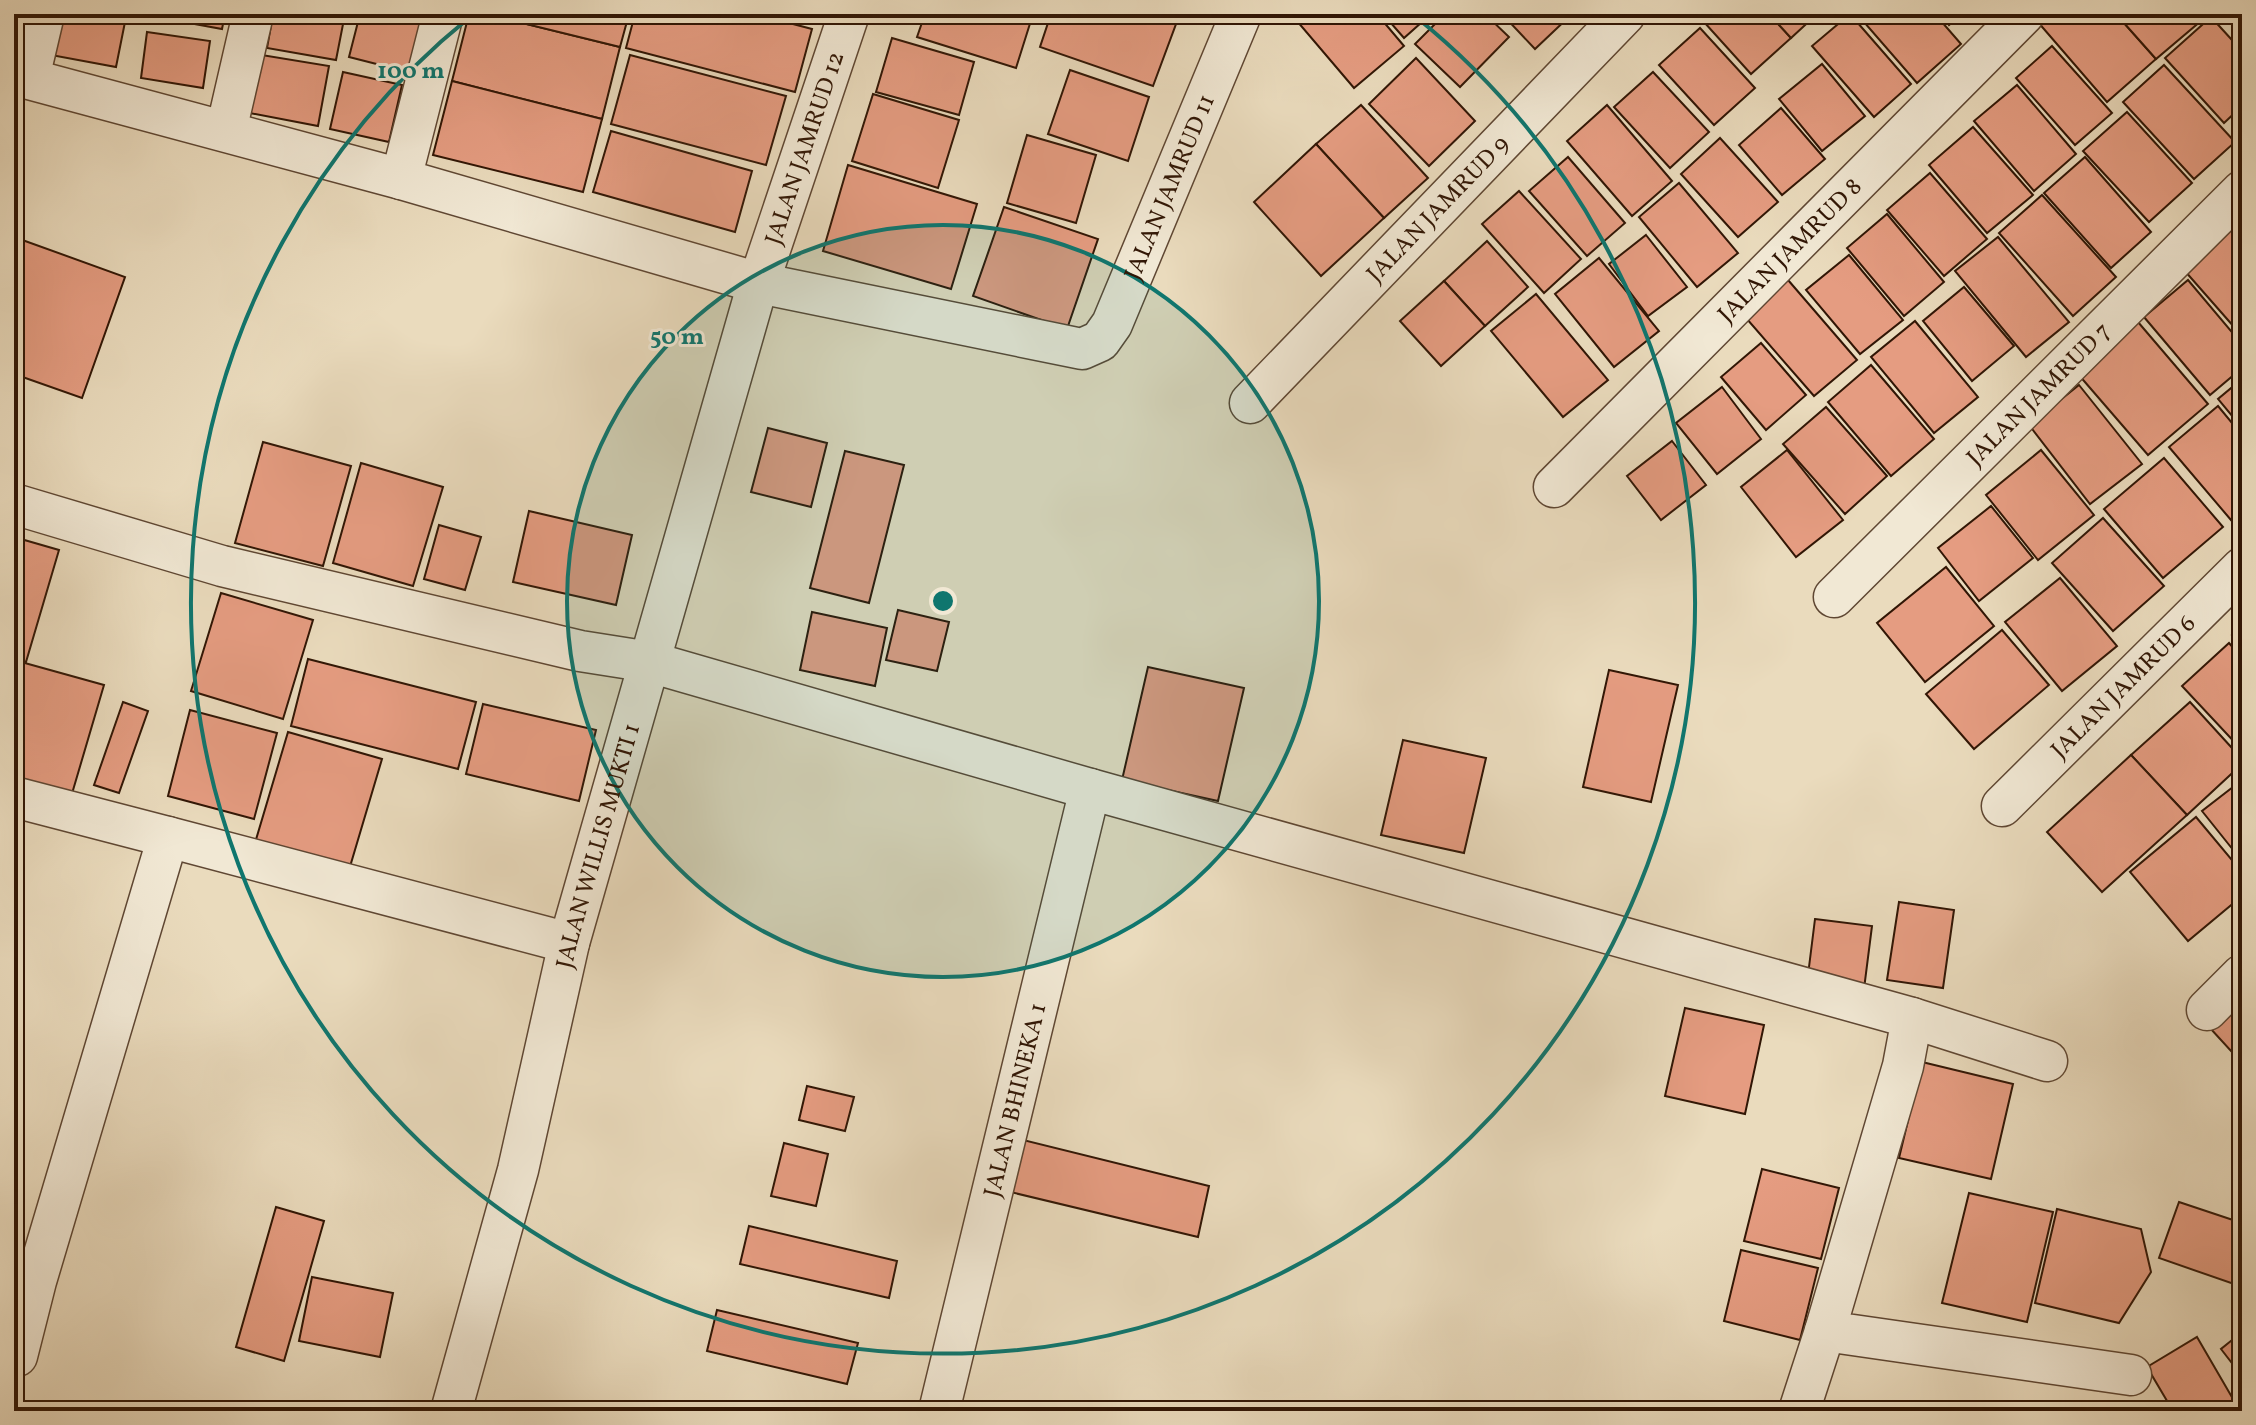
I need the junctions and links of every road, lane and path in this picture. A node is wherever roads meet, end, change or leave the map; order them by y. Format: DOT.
graph roads {
  1 [pos="44,14"];
  2 [pos="253,14"];
  3 [pos="443,14"];
  4 [pos="849,14"];
  5 [pos="1241,14"];
  6 [pos="1625,14"];
  7 [pos="2024,14"];
  8 [pos="21,76"];
  9 [pos="226,131"];
  10 [pos="401,179"];
  11 [pos="2242,191"];
  12 [pos="756,290"];
  13 [pos="1250,403"];
  14 [pos="1554,487"];
  15 [pos="14,504"];
  16 [pos="2242,568"];
  17 [pos="1834,597"];
  18 [pos="650,662"];
  19 [pos="1090,789"];
  20 [pos="14,797"];
  21 [pos="2002,806"];
  22 [pos="168,837"];
  23 [pos="569,943"];
  24 [pos="2242,975"];
  25 [pos="2207,1010"];
  26 [pos="1912,1018"];
  27 [pos="2047,1061"];
  28 [pos="1825,1331"];
  29 [pos="17,1356"];
  30 [pos="2131,1375"];
  31 [pos="451,1411"];
  32 [pos="939,1411"];
  33 [pos="1799,1411"];
  1 -- 8 [label="street"];
  2 -- 9 [label="street"];
  3 -- 10 [label="street"];
  4 -- 12 [label="street, JALAN JAMRUD 12"];
  5 -- 12 [label="street, JALAN JAMRUD 11"];
  6 -- 13 [label="street, JALAN JAMRUD 9"];
  7 -- 14 [label="street, JALAN JAMRUD 8"];
  8 -- 9 [label="street"];
  9 -- 10 [label="street"];
  10 -- 12 [label="street"];
  11 -- 17 [label="street, JALAN JAMRUD 7"];
  12 -- 18 [label="street, JALAN WILLIS MUKTI 1"];
  15 -- 18 [label="street"];
  16 -- 21 [label="street, JALAN JAMRUD 6"];
  18 -- 19 [label="street"];
  18 -- 23 [label="street, JALAN WILLIS MUKTI 1"];
  19 -- 26 [label="street"];
  19 -- 32 [label="street, JALAN BHINEKA 1"];
  20 -- 22 [label="street"];
  22 -- 23 [label="street"];
  22 -- 29 [label="street"];
  23 -- 31 [label="street, JALAN WILLIS MUKTI 1"];
  24 -- 25 [label="street"];
  26 -- 27 [label="street"];
  26 -- 28 [label="street"];
  28 -- 30 [label="street"];
  28 -- 33 [label="street"];
}
